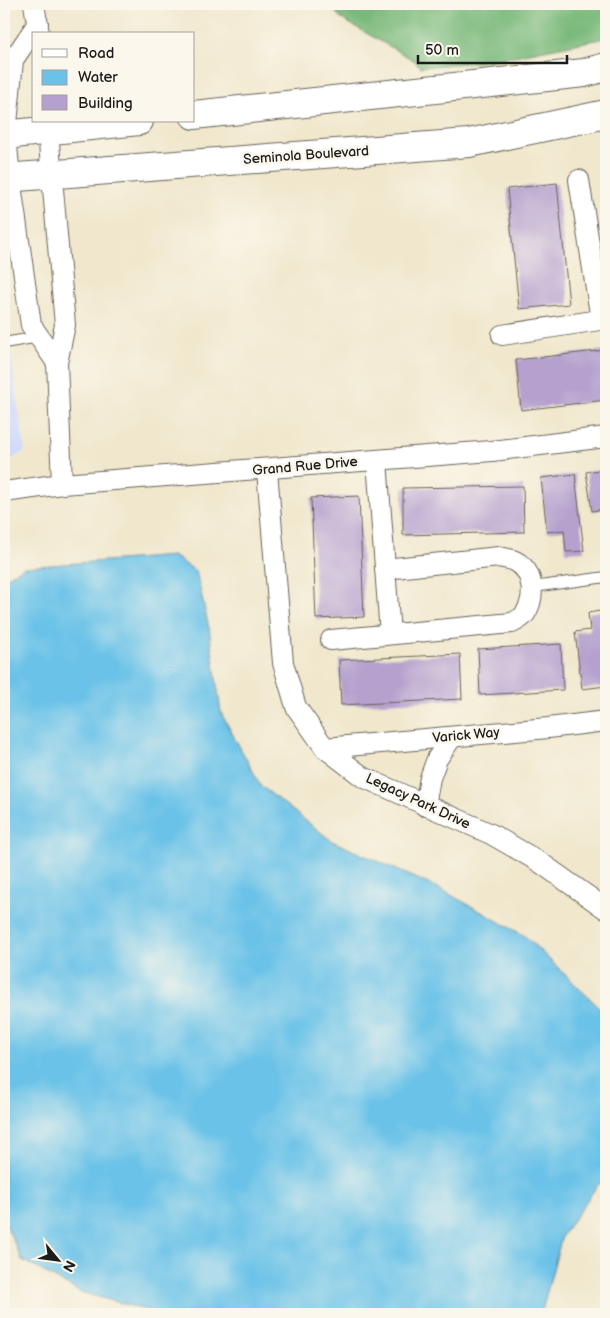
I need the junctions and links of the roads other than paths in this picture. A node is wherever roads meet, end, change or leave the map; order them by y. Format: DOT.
graph roads {
  1 [pos="37,20"];
  2 [pos="606,67"];
  3 [pos="606,114"];
  4 [pos="195,115"];
  5 [pos="121,122"];
  6 [pos="48,126"];
  7 [pos="5,135"];
  8 [pos="51,175"];
  9 [pos="7,178"];
  10 [pos="579,180"];
  11 [pos="598,249"];
  12 [pos="603,320"];
  13 [pos="502,335"];
  14 [pos="39,337"];
  15 [pos="4,343"];
  16 [pos="57,363"];
  17 [pos="606,437"];
  18 [pos="377,461"];
  19 [pos="267,470"];
  20 [pos="62,484"];
  21 [pos="4,492"];
  22 [pos="385,568"];
  23 [pos="606,577"];
  24 [pos="533,587"];
  25 [pos="390,634"];
  26 [pos="330,640"];
  27 [pos="606,721"];
  28 [pos="452,737"];
  29 [pos="325,748"];
  30 [pos="425,806"];
  31 [pos="606,909"];
  1 -- 7 [label="street"];
  2 -- 4 [label="main road"];
  3 -- 8 [label="main road, Seminola Boulevard"];
  5 -- 6 [label="main road"];
  6 -- 7 [label="main road"];
  6 -- 8 [label="street"];
  7 -- 9 [label="street"];
  8 -- 9 [label="main road, Seminola Boulevard"];
  8 -- 16 [label="street"];
  9 -- 14 [label="street"];
  10 -- 11 [label="street"];
  11 -- 12 [label="street"];
  12 -- 13 [label="street"];
  14 -- 15 [label="lane"];
  14 -- 16 [label="street"];
  16 -- 20 [label="street"];
  17 -- 18 [label="street, Grand Rue Drive"];
  18 -- 19 [label="street, Grand Rue Drive"];
  18 -- 22 [label="street"];
  19 -- 20 [label="street, Grand Rue Drive"];
  19 -- 29 [label="street, Legacy Park Drive"];
  20 -- 21 [label="street, Grand Rue Drive"];
  22 -- 24 [label="street"];
  22 -- 25 [label="street"];
  23 -- 24 [label="lane"];
  24 -- 25 [label="street"];
  25 -- 26 [label="street"];
  27 -- 28 [label="street, Varick Way"];
  28 -- 29 [label="street, Varick Way"];
  28 -- 30 [label="street"];
  29 -- 30 [label="street, Legacy Park Drive"];
  30 -- 31 [label="street, Legacy Park Drive"];
}
